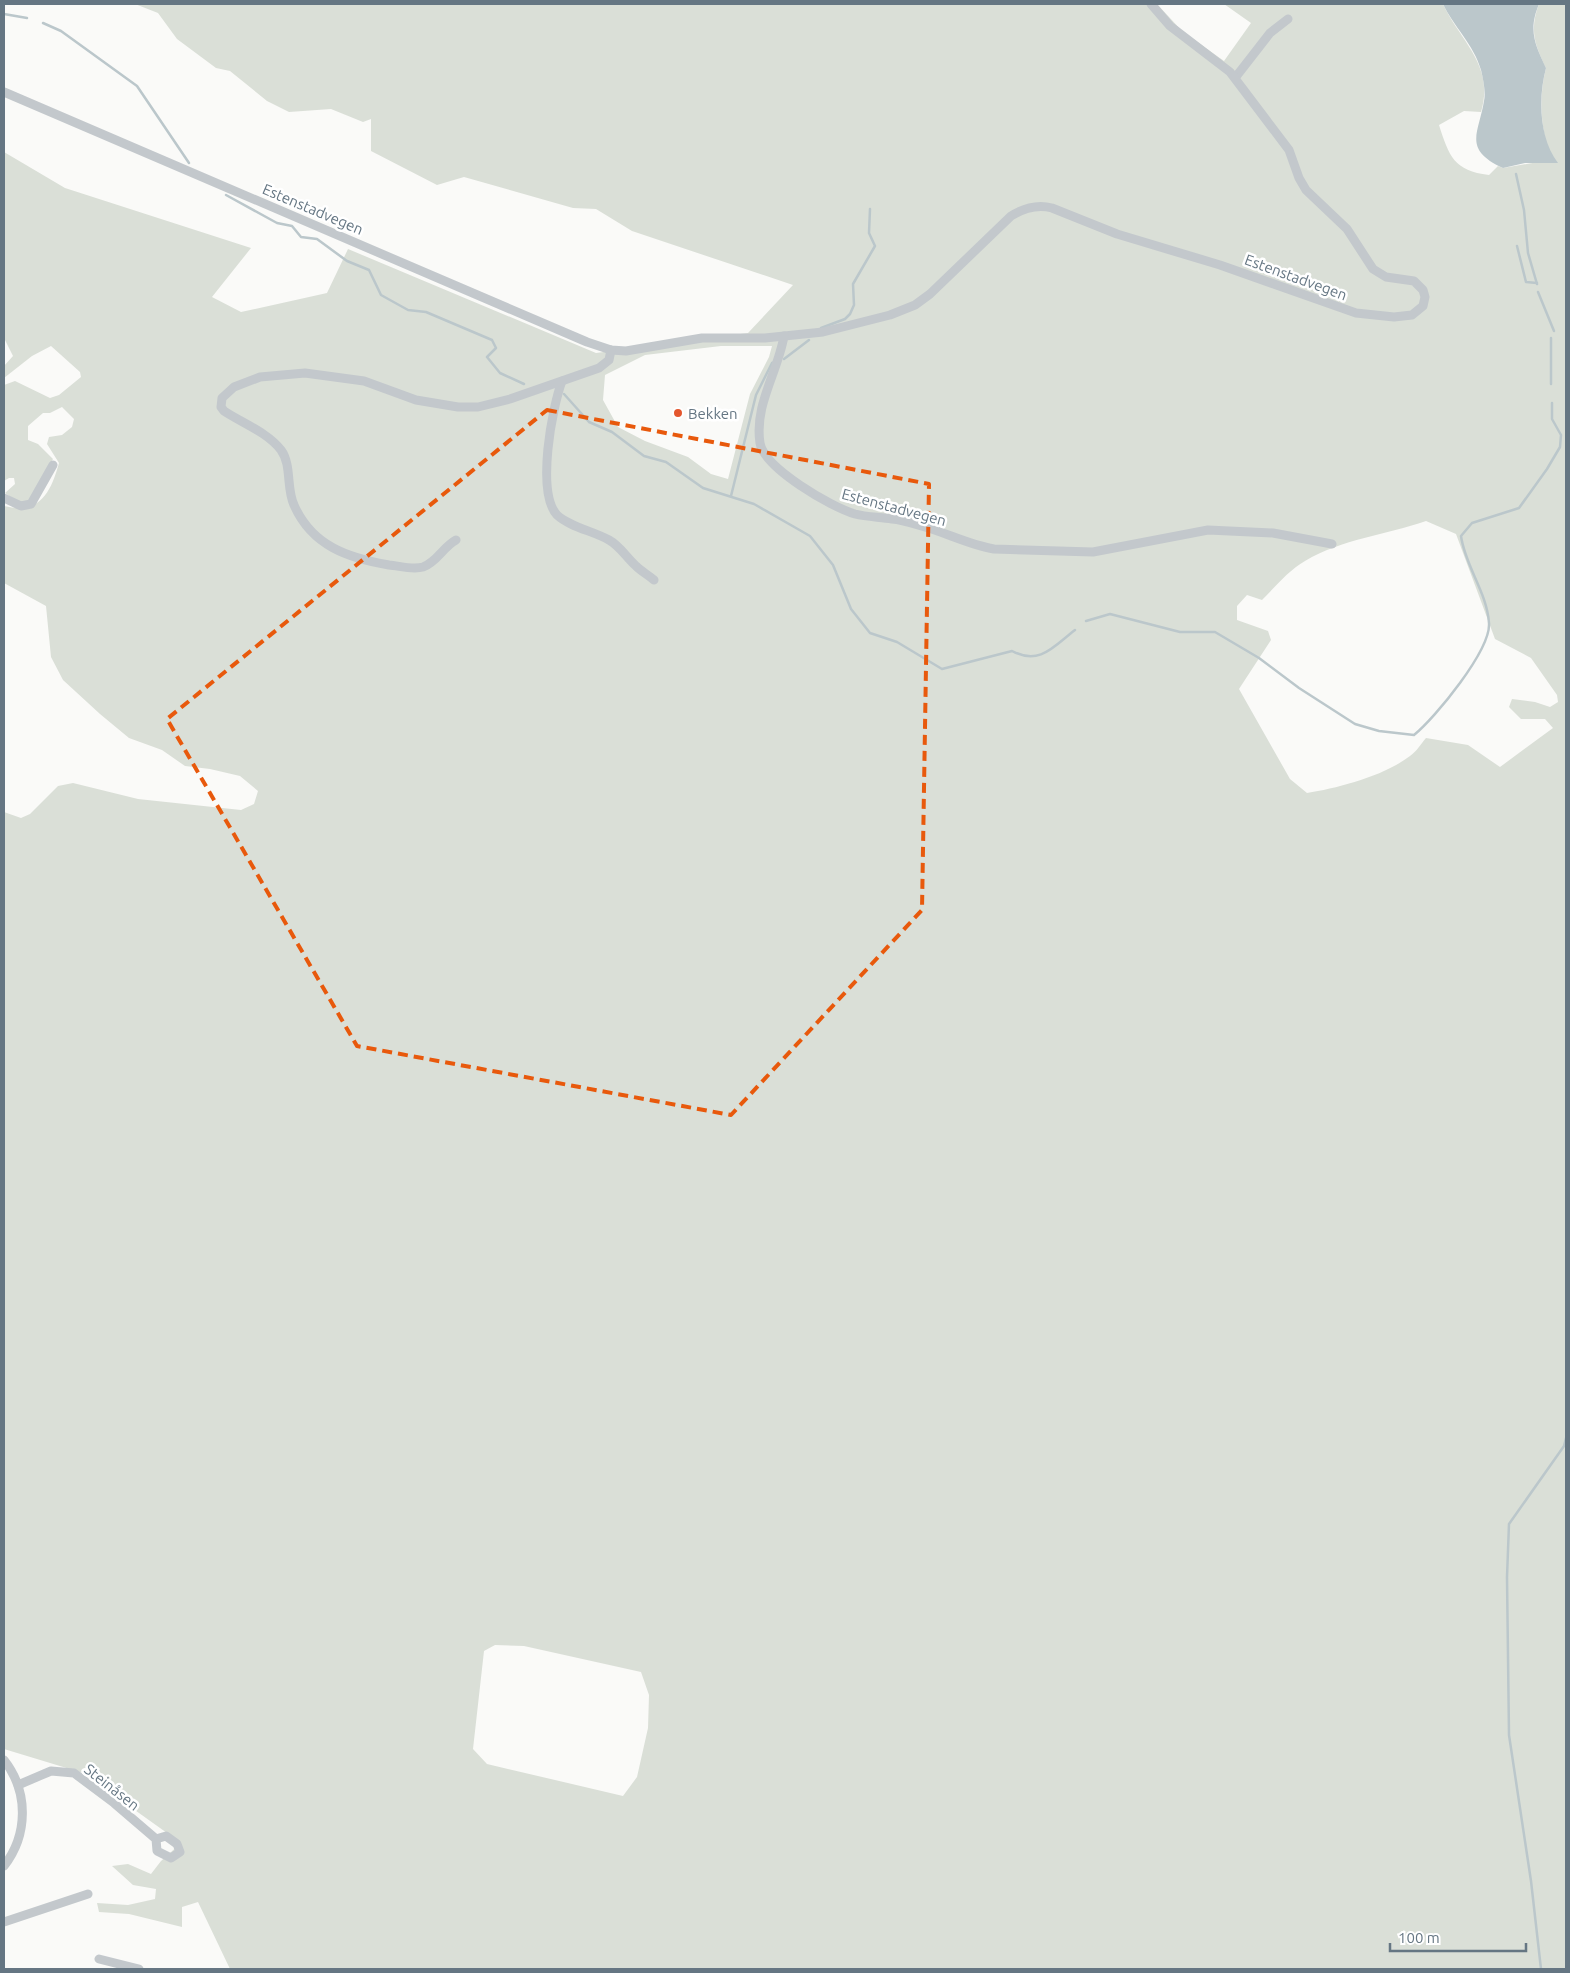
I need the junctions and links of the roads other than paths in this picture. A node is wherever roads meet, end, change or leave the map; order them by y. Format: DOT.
graph roads {
  1 [pos="1151,4"];
  2 [pos="1288,19"];
  3 [pos="1235,78"];
  4 [pos="4,92"];
  5 [pos="784,336"];
  6 [pos="612,350"];
  7 [pos="562,382"];
  8 [pos="53,465"];
  9 [pos="4,498"];
  10 [pos="456,540"];
  11 [pos="1332,544"];
  12 [pos="654,580"];
  13 [pos="4,1760"];
  14 [pos="18,1785"];
  15 [pos="156,1839"];
  16 [pos="4,1866"];
  17 [pos="88,1894"];
  18 [pos="4,1922"];
  19 [pos="99,1959"];
  20 [pos="139,1969"];
  1 -- 3 [label="street, Estenstadvegen"];
  2 -- 3 [label="street"];
  3 -- 5 [label="street, Estenstadvegen"];
  4 -- 6 [label="street, Estenstadvegen"];
  5 -- 6 [label="street, Estenstadvegen"];
  5 -- 11 [label="street, Estenstadvegen"];
  6 -- 7 [label="street"];
  7 -- 10 [label="street"];
  7 -- 12 [label="street"];
  8 -- 9 [label="street"];
  13 -- 14 [label="street"];
  14 -- 15 [label="street, Steinåsen"];
  14 -- 16 [label="street"];
  17 -- 18 [label="street"];
  19 -- 20 [label="street"];
}
